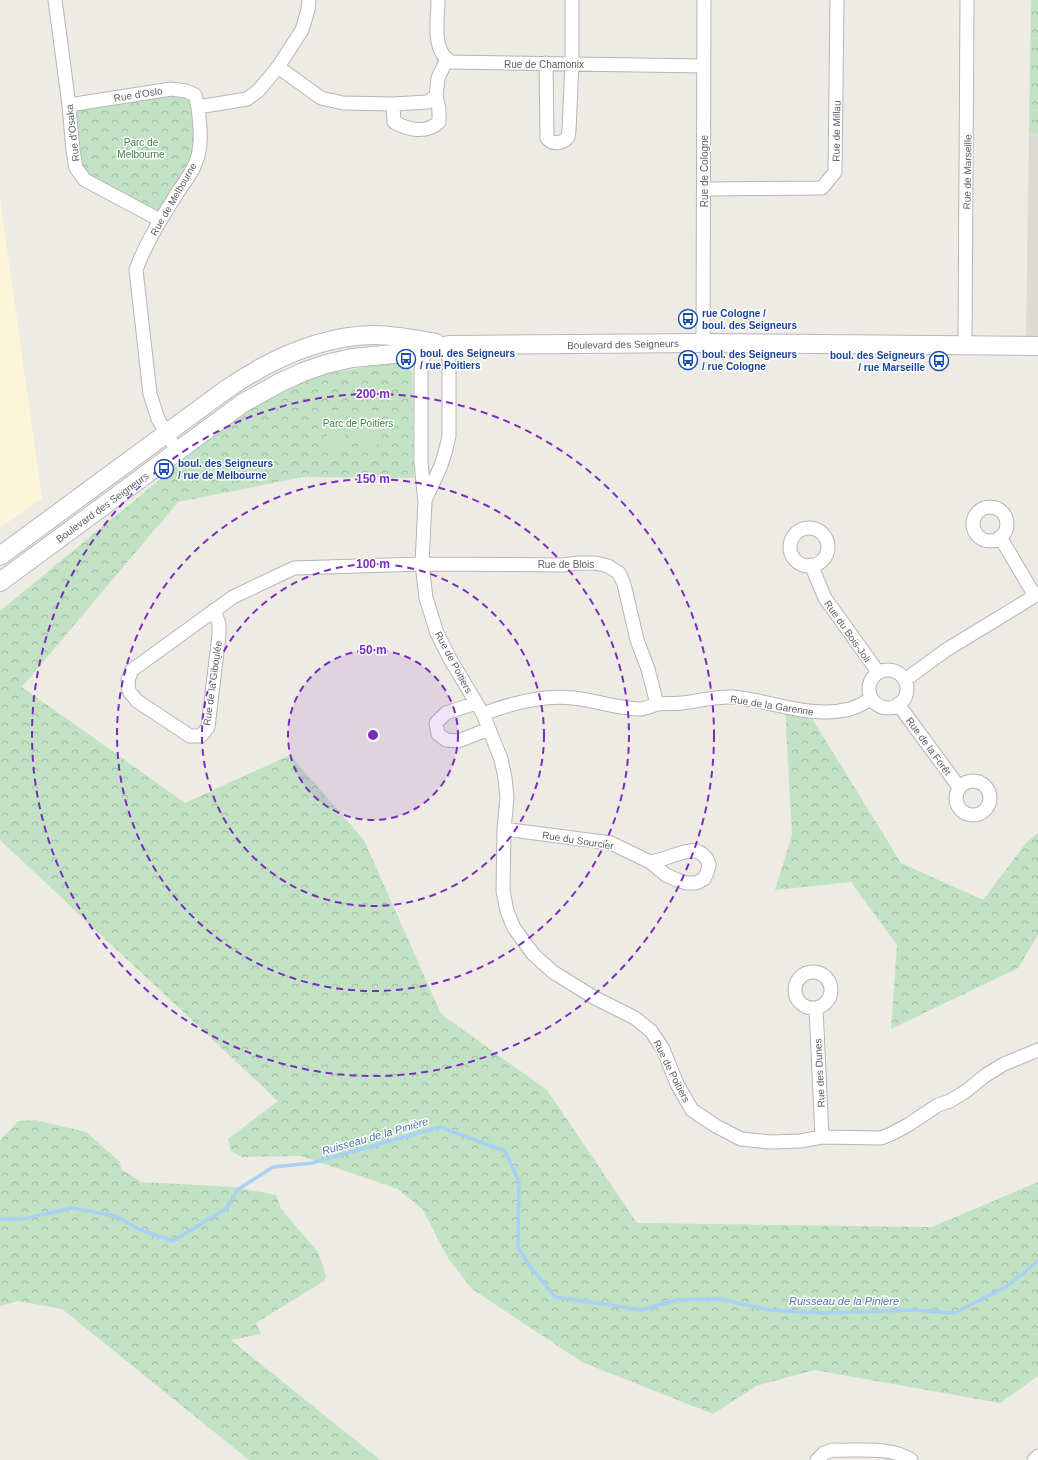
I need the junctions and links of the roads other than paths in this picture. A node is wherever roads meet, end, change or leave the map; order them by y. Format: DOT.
graph roads {
  1 [pos="55,0"];
  2 [pos="309,0"];
  3 [pos="438,0"];
  4 [pos="572,0"];
  5 [pos="704,0"];
  6 [pos="837,0"];
  7 [pos="967,0"];
  8 [pos="447,59"];
  9 [pos="546,63"];
  10 [pos="572,63"];
  11 [pos="704,66"];
  12 [pos="278,67"];
  13 [pos="436,96"];
  14 [pos="393,104"];
  15 [pos="69,105"];
  16 [pos="198,107"];
  17 [pos="704,188"];
  18 [pos="160,220"];
  19 [pos="703,343"];
  20 [pos="425,345"];
  21 [pos="449,345"];
  22 [pos="965,345"];
  23 [pos="1038,346"];
  24 [pos="166,433"];
  25 [pos="178,451"];
  26 [pos="425,502"];
  27 [pos="1000,537"];
  28 [pos="0,556"];
  29 [pos="422,564"];
  30 [pos="811,565"];
  31 [pos="0,582"];
  32 [pos="1036,595"];
  33 [pos="214,610"];
  34 [pos="878,672"];
  35 [pos="905,680"];
  36 [pos="872,699"];
  37 [pos="476,703"];
  38 [pos="657,704"];
  39 [pos="898,704"];
  40 [pos="483,714"];
  41 [pos="489,729"];
  42 [pos="959,787"];
  43 [pos="504,828"];
  44 [pos="650,862"];
  45 [pos="816,1008"];
  46 [pos="1038,1050"];
  47 [pos="822,1137"];
  48 [pos="863,1456"];
  49 [pos="1038,1456"];
  50 [pos="817,1460"];
  51 [pos="911,1460"];
  52 [pos="1034,1460"];
  1 -- 15 [label="street, Rue d'Osaka"];
  2 -- 12 [label="street"];
  3 -- 8 [label="street"];
  4 -- 10 [label="street"];
  5 -- 11 [label="street, Rue de Cologne"];
  6 -- 17 [label="street, Rue de Millau"];
  7 -- 22 [label="street, Rue de Marseille"];
  8 -- 9 [label="street, Rue de Chamonix"];
  8 -- 13 [label="street"];
  9 -- 10 [label="street, Rue de Chamonix"];
  9 -- 10 [label="street"];
  10 -- 11 [label="street, Rue de Chamonix"];
  11 -- 17 [label="street, Rue de Cologne"];
  12 -- 14 [label="street"];
  12 -- 16 [label="street"];
  13 -- 14 [label="street"];
  13 -- 14 [label="street"];
  15 -- 16 [label="street, Rue d'Oslo"];
  15 -- 18 [label="street, Rue d'Osaka"];
  16 -- 18 [label="street, Rue de Melbourne"];
  17 -- 19 [label="street, Rue de Cologne"];
  18 -- 24 [label="street, Rue de Melbourne"];
  19 -- 21 [label="street, Boulevard des Seigneurs"];
  19 -- 22 [label="street, Boulevard des Seigneurs"];
  20 -- 21 [label="street, Boulevard des Seigneurs"];
  20 -- 24 [label="street, Boulevard des Seigneurs"];
  20 -- 25 [label="street, Boulevard des Seigneurs"];
  20 -- 26 [label="street, Rue de Poitiers"];
  21 -- 26 [label="street, Rue de Poitiers"];
  22 -- 23 [label="street, Boulevard des Seigneurs"];
  24 -- 25 [label="street, Rue de Melbourne"];
  24 -- 28 [label="street, Boulevard des Seigneurs"];
  25 -- 31 [label="street, Boulevard des Seigneurs"];
  26 -- 29 [label="street, Rue de Poitiers"];
  27 -- 32 [label="street"];
  29 -- 33 [label="street, Rue de la Giboulée"];
  29 -- 37 [label="street, Rue de Poitiers"];
  29 -- 38 [label="street, Rue de Blois"];
  30 -- 34 [label="street, Rue du Bois-Joli"];
  32 -- 35 [label="street"];
  33 -- 33 [label="street, Rue de la Giboulée"];
  34 -- 35 [label="street"];
  34 -- 36 [label="street"];
  35 -- 39 [label="street"];
  36 -- 38 [label="street, Rue de la Garenne"];
  36 -- 39 [label="street"];
  37 -- 40 [label="street, Rue de Poitiers"];
  37 -- 41 [label="street, Rue de Poitiers"];
  38 -- 40 [label="street, Rue de la Garenne"];
  39 -- 42 [label="street, Rue de la Forêt"];
  40 -- 41 [label="street, Rue de Poitiers"];
  41 -- 43 [label="street, Rue de Poitiers"];
  43 -- 44 [label="street, Rue du Sourcier"];
  43 -- 47 [label="street, Rue de Poitiers"];
  45 -- 47 [label="street, Rue des Dunes"];
  46 -- 47 [label="street, Rue de Poitiers"];
  48 -- 50 [label="street"];
  48 -- 51 [label="street"];
  49 -- 52 [label="street"];
}
